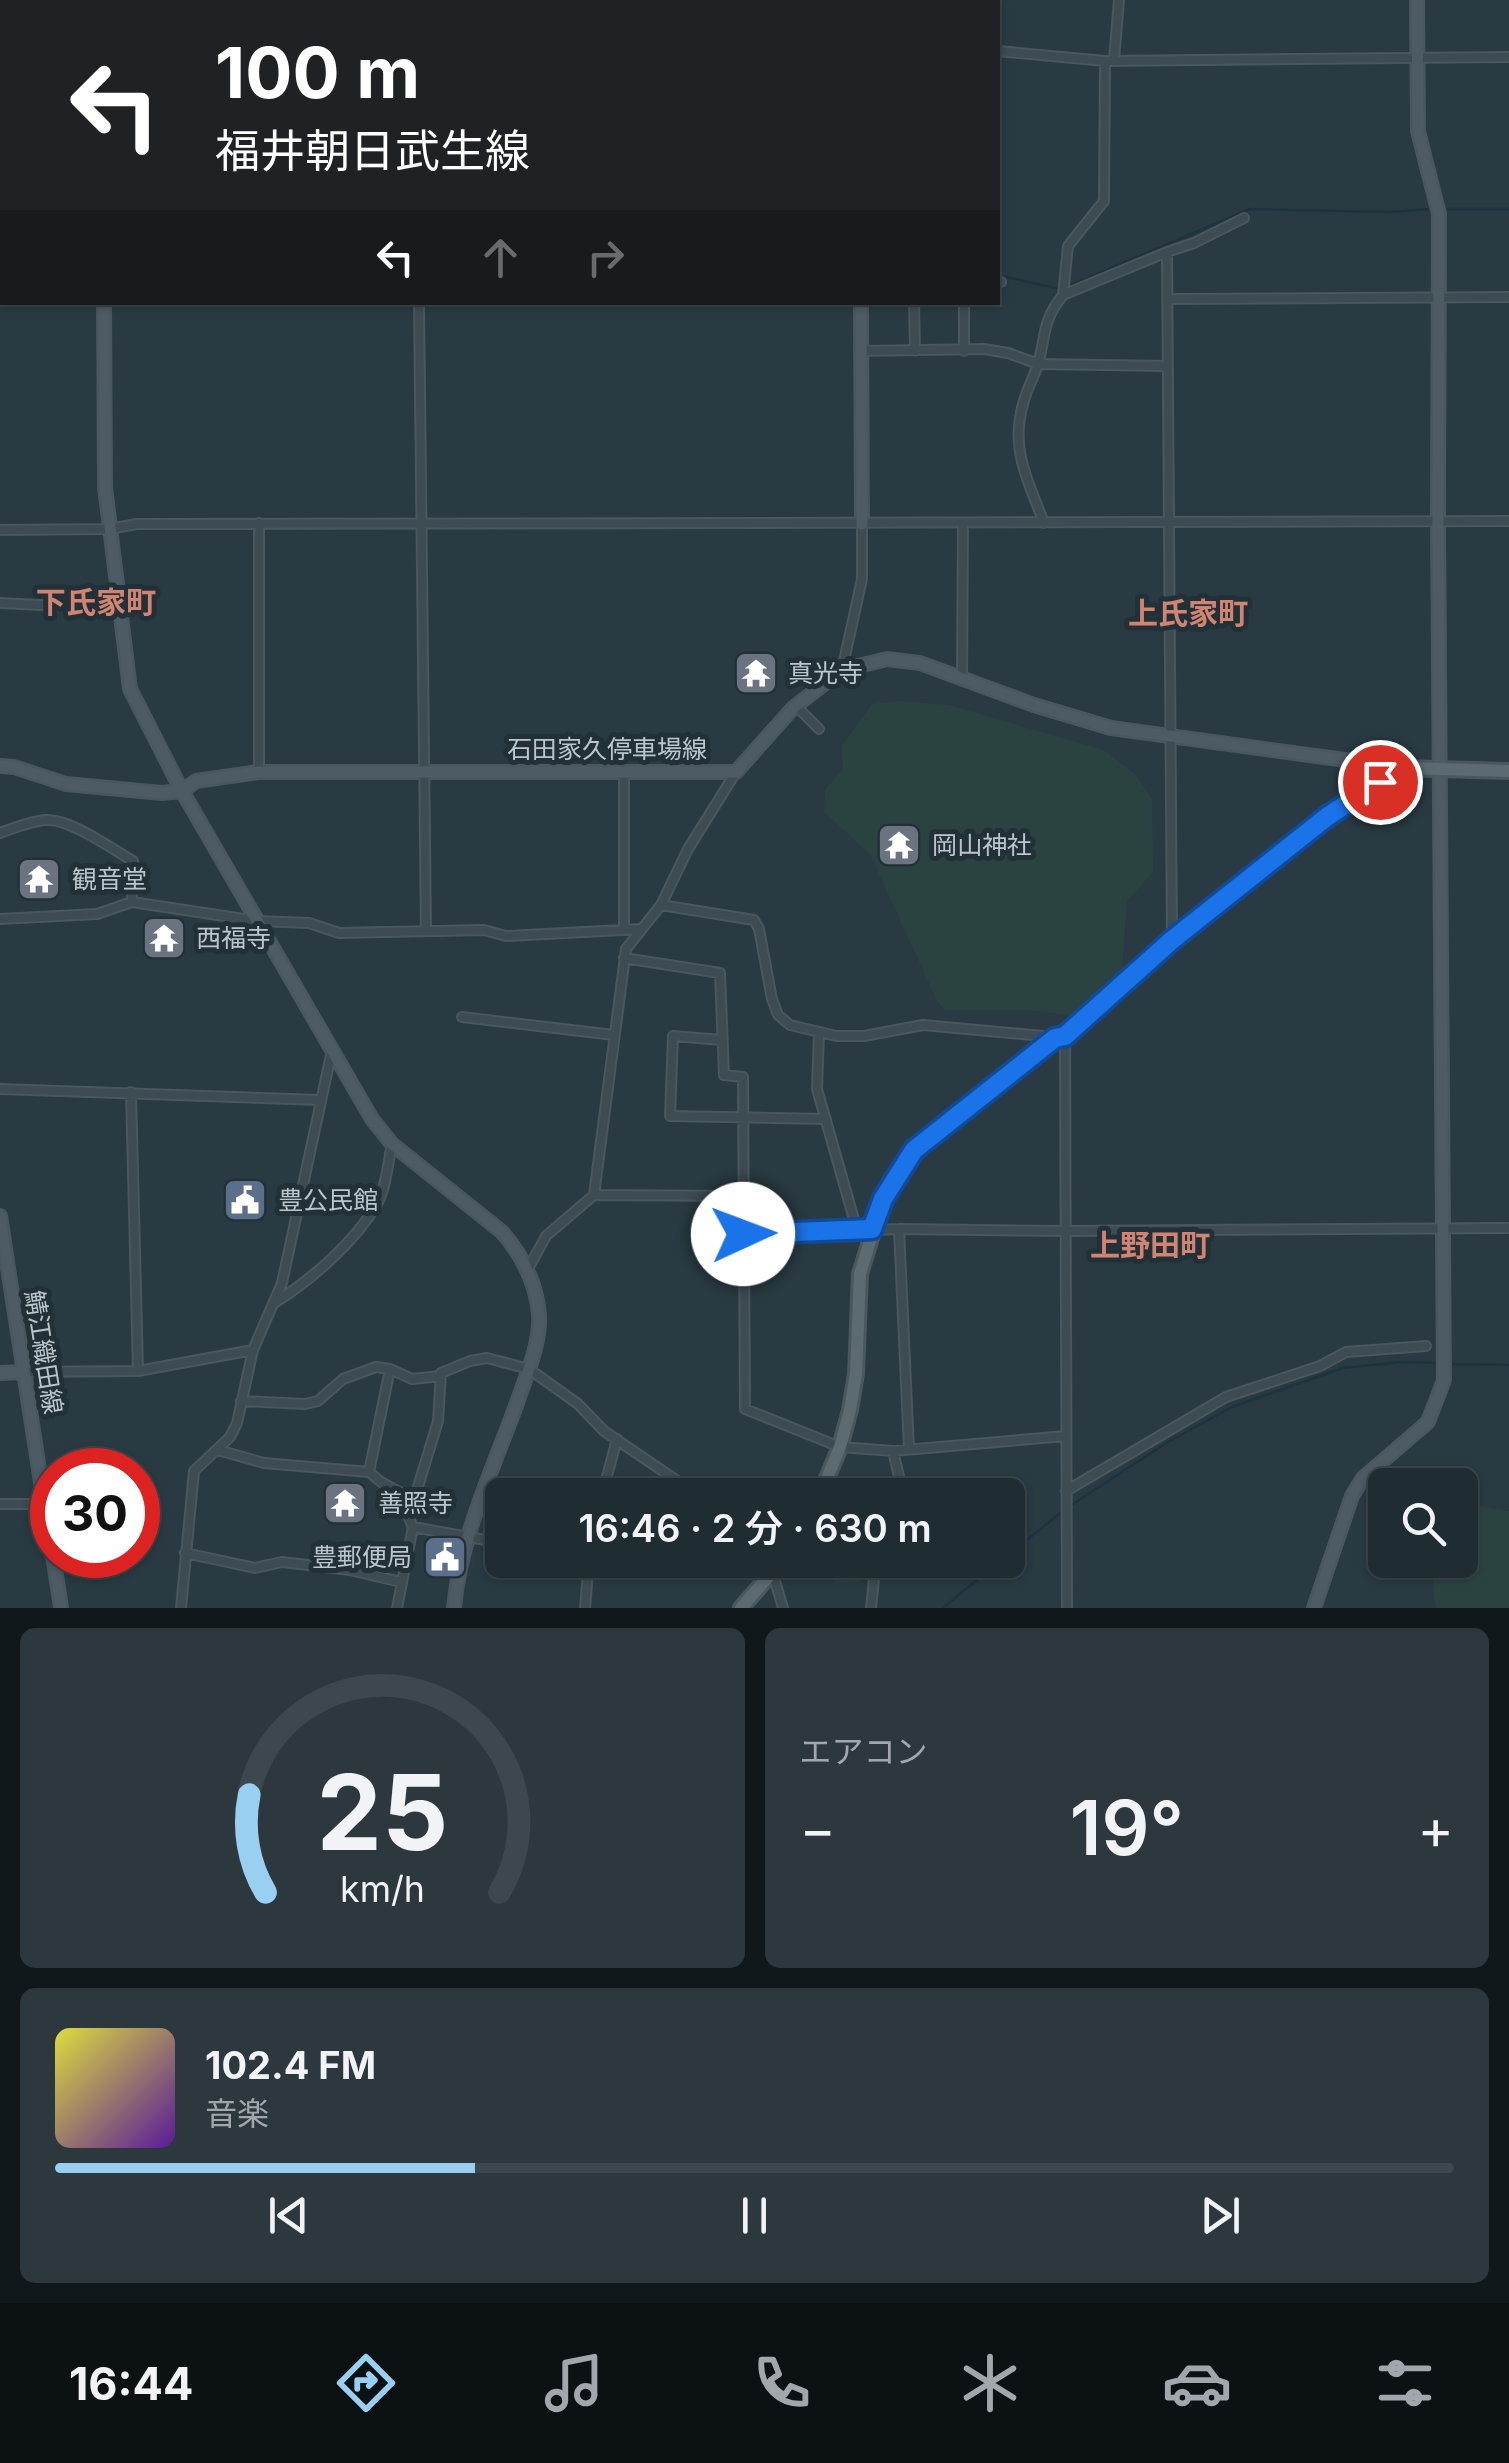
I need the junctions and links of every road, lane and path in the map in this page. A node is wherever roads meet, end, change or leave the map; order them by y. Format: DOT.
graph roads {
  1 [pos="1120,0"];
  2 [pos="1417,0"];
  3 [pos="1000,51"];
  4 [pos="1509,57"];
  5 [pos="1418,58"];
  6 [pos="1109,61"];
  7 [pos="1244,218"];
  8 [pos="1166,252"];
  9 [pos="1063,291"];
  10 [pos="1509,296"];
  11 [pos="1438,298"];
  12 [pos="1166,299"];
  13 [pos="104,305"];
  14 [pos="419,305"];
  15 [pos="861,305"];
  16 [pos="914,305"];
  17 [pos="964,305"];
  18 [pos="860,350"];
  19 [pos="964,350"];
  20 [pos="915,351"];
  21 [pos="1038,364"];
  22 [pos="1167,366"];
  23 [pos="1509,521"];
  24 [pos="420,522"];
  25 [pos="1438,522"];
  26 [pos="259,523"];
  27 [pos="1044,523"];
  28 [pos="862,524"];
  29 [pos="1168,524"];
  30 [pos="963,525"];
  31 [pos="109,529"];
  32 [pos="0,530"];
  33 [pos="0,603"];
  34 [pos="119,609"];
  35 [pos="842,670"];
  36 [pos="962,681"];
  37 [pos="796,706"];
  38 [pos="819,729"];
  39 [pos="1169,737"];
  40 [pos="0,766"];
  41 [pos="1404,768"];
  42 [pos="1439,768"];
  43 [pos="624,770"];
  44 [pos="1509,771"];
  45 [pos="260,772"];
  46 [pos="422,772"];
  47 [pos="736,772"];
  48 [pos="182,791"];
  49 [pos="0,833"];
  50 [pos="132,902"];
  51 [pos="661,905"];
  52 [pos="0,919"];
  53 [pos="257,920"];
  54 [pos="641,929"];
  55 [pos="624,930"];
  56 [pos="426,931"];
  57 [pos="1172,940"];
  58 [pos="624,958"];
  59 [pos="462,1017"];
  60 [pos="819,1034"];
  61 [pos="614,1035"];
  62 [pos="1060,1037"];
  63 [pos="722,1040"];
  64 [pos="332,1050"];
  65 [pos="0,1090"];
  66 [pos="131,1092"];
  67 [pos="321,1100"];
  68 [pos="743,1119"];
  69 [pos="826,1119"];
  70 [pos="392,1144"];
  71 [pos="594,1195"];
  72 [pos="744,1196"];
  73 [pos="0,1216"];
  74 [pos="1442,1228"];
  75 [pos="1509,1228"];
  76 [pos="865,1229"];
  77 [pos="899,1229"];
  78 [pos="1065,1231"];
  79 [pos="743,1234"];
  80 [pos="528,1270"];
  81 [pos="272,1305"];
  82 [pos="1426,1346"];
  83 [pos="253,1350"];
  84 [pos="390,1369"];
  85 [pos="529,1369"];
  86 [pos="138,1371"];
  87 [pos="0,1372"];
  88 [pos="24,1372"];
  89 [pos="441,1376"];
  90 [pos="241,1402"];
  91 [pos="1066,1436"];
  92 [pos="617,1439"];
  93 [pos="840,1447"];
  94 [pos="36,1448"];
  95 [pos="909,1449"];
  96 [pos="218,1450"];
  97 [pos="893,1450"];
  98 [pos="369,1472"];
  99 [pos="607,1478"];
  100 [pos="673,1478"];
  101 [pos="827,1478"];
  102 [pos="899,1478"];
  103 [pos="1066,1495"];
  104 [pos="414,1500"];
  105 [pos="0,1504"];
  106 [pos="30,1504"];
  107 [pos="413,1527"];
  108 [pos="469,1536"];
  109 [pos="485,1539"];
  110 [pos="185,1553"];
  111 [pos="56,1578"];
  112 [pos="588,1578"];
  113 [pos="769,1578"];
  114 [pos="774,1578"];
  115 [pos="874,1578"];
  116 [pos="401,1582"];
  117 [pos="61,1608"];
  118 [pos="181,1608"];
  119 [pos="397,1608"];
  120 [pos="454,1608"];
  121 [pos="585,1608"];
  122 [pos="741,1608"];
  123 [pos="782,1608"];
  124 [pos="871,1608"];
  125 [pos="1067,1608"];
  126 [pos="1314,1608"];
  1 -- 6 [label="street"];
  2 -- 5 [label="street"];
  3 -- 6 [label="street"];
  4 -- 5 [label="street"];
  5 -- 6 [label="street"];
  5 -- 11 [label="street"];
  6 -- 9 [label="street"];
  7 -- 8 [label="street"];
  8 -- 9 [label="street"];
  8 -- 12 [label="street"];
  9 -- 21 [label="street"];
  10 -- 11 [label="street"];
  11 -- 12 [label="street"];
  11 -- 25 [label="street"];
  12 -- 22 [label="street"];
  13 -- 31 [label="street"];
  14 -- 24 [label="street"];
  15 -- 18 [label="street"];
  16 -- 20 [label="street"];
  17 -- 19 [label="street"];
  18 -- 20 [label="street"];
  18 -- 28 [label="street"];
  19 -- 20 [label="street"];
  19 -- 21 [label="street"];
  21 -- 22 [label="street"];
  21 -- 27 [label="street"];
  22 -- 29 [label="street"];
  23 -- 25 [label="street"];
  24 -- 26 [label="street"];
  24 -- 28 [label="street"];
  24 -- 46 [label="street"];
  25 -- 29 [label="street"];
  25 -- 42 [label="street"];
  26 -- 31 [label="street"];
  26 -- 45 [label="street"];
  27 -- 29 [label="street"];
  27 -- 30 [label="street"];
  28 -- 30 [label="street"];
  28 -- 35 [label="street"];
  29 -- 39 [label="street"];
  30 -- 36 [label="street"];
  31 -- 32 [label="street"];
  31 -- 34 [label="street"];
  33 -- 34 [label="street"];
  34 -- 48 [label="street"];
  35 -- 36 [label="street, 石田家久停車場線"];
  35 -- 37 [label="street, 石田家久停車場線"];
  36 -- 39 [label="street, 石田家久停車場線"];
  37 -- 38 [label="street"];
  37 -- 47 [label="street, 石田家久停車場線"];
  39 -- 41 [label="street, 石田家久停車場線"];
  39 -- 57 [label="street"];
  40 -- 48 [label="street, 石田家久停車場線"];
  41 -- 42 [label="main road"];
  41 -- 57 [label="main road"];
  42 -- 44 [label="main road"];
  42 -- 74 [label="street"];
  43 -- 46 [label="street, 石田家久停車場線"];
  43 -- 47 [label="street, 石田家久停車場線"];
  43 -- 55 [label="street"];
  45 -- 46 [label="street, 石田家久停車場線"];
  45 -- 48 [label="street, 石田家久停車場線"];
  46 -- 56 [label="street"];
  47 -- 51 [label="street"];
  48 -- 53 [label="street"];
  49 -- 50 [label="street"];
  50 -- 52 [label="street"];
  50 -- 53 [label="street"];
  51 -- 54 [label="street"];
  51 -- 60 [label="street"];
  53 -- 56 [label="street"];
  53 -- 64 [label="street"];
  54 -- 55 [label="street"];
  54 -- 58 [label="street"];
  55 -- 56 [label="street"];
  57 -- 62 [label="main road"];
  58 -- 61 [label="street"];
  58 -- 63 [label="street"];
  59 -- 61 [label="street"];
  60 -- 62 [label="street"];
  60 -- 69 [label="street"];
  61 -- 71 [label="street"];
  62 -- 76 [label="main road"];
  62 -- 78 [label="street"];
  63 -- 68 [label="street"];
  63 -- 68 [label="street"];
  64 -- 67 [label="street"];
  64 -- 70 [label="street"];
  65 -- 66 [label="street"];
  66 -- 67 [label="street"];
  66 -- 86 [label="street"];
  67 -- 81 [label="street"];
  68 -- 69 [label="street"];
  68 -- 72 [label="street"];
  69 -- 76 [label="street"];
  70 -- 80 [label="street"];
  70 -- 81 [label="street"];
  71 -- 72 [label="street"];
  71 -- 80 [label="street"];
  72 -- 79 [label="street"];
  73 -- 88 [label="street, 鯖江織田線"];
  74 -- 75 [label="street"];
  74 -- 78 [label="street"];
  74 -- 126 [label="street"];
  76 -- 77 [label="street"];
  76 -- 79 [label="street"];
  76 -- 93 [label="main road"];
  77 -- 78 [label="street"];
  77 -- 95 [label="street"];
  78 -- 91 [label="street"];
  79 -- 93 [label="street"];
  80 -- 85 [label="street"];
  81 -- 83 [label="street"];
  82 -- 103 [label="street"];
  83 -- 86 [label="street"];
  83 -- 90 [label="street"];
  84 -- 89 [label="street"];
  84 -- 90 [label="street"];
  84 -- 98 [label="street"];
  85 -- 89 [label="street"];
  85 -- 92 [label="street"];
  85 -- 108 [label="street"];
  86 -- 88 [label="street"];
  87 -- 88 [label="street"];
  88 -- 94 [label="street, 鯖江織田線"];
  89 -- 104 [label="street"];
  90 -- 96 [label="street"];
  91 -- 95 [label="street"];
  91 -- 103 [label="street"];
  92 -- 99 [label="street"];
  92 -- 100 [label="street"];
  93 -- 97 [label="street"];
  93 -- 101 [label="main road"];
  95 -- 97 [label="street"];
  96 -- 98 [label="street"];
  96 -- 110 [label="street"];
  97 -- 102 [label="street"];
  98 -- 104 [label="street"];
  103 -- 125 [label="street"];
  104 -- 107 [label="street"];
  105 -- 106 [label="street"];
  107 -- 108 [label="street"];
  107 -- 116 [label="street"];
  108 -- 109 [label="street"];
  108 -- 120 [label="street"];
  110 -- 116 [label="street"];
  110 -- 118 [label="street"];
  111 -- 117 [label="street, 鯖江織田線"];
  112 -- 121 [label="street"];
  113 -- 122 [label="main road"];
  114 -- 123 [label="street"];
  115 -- 124 [label="street"];
  116 -- 119 [label="street"];
}
